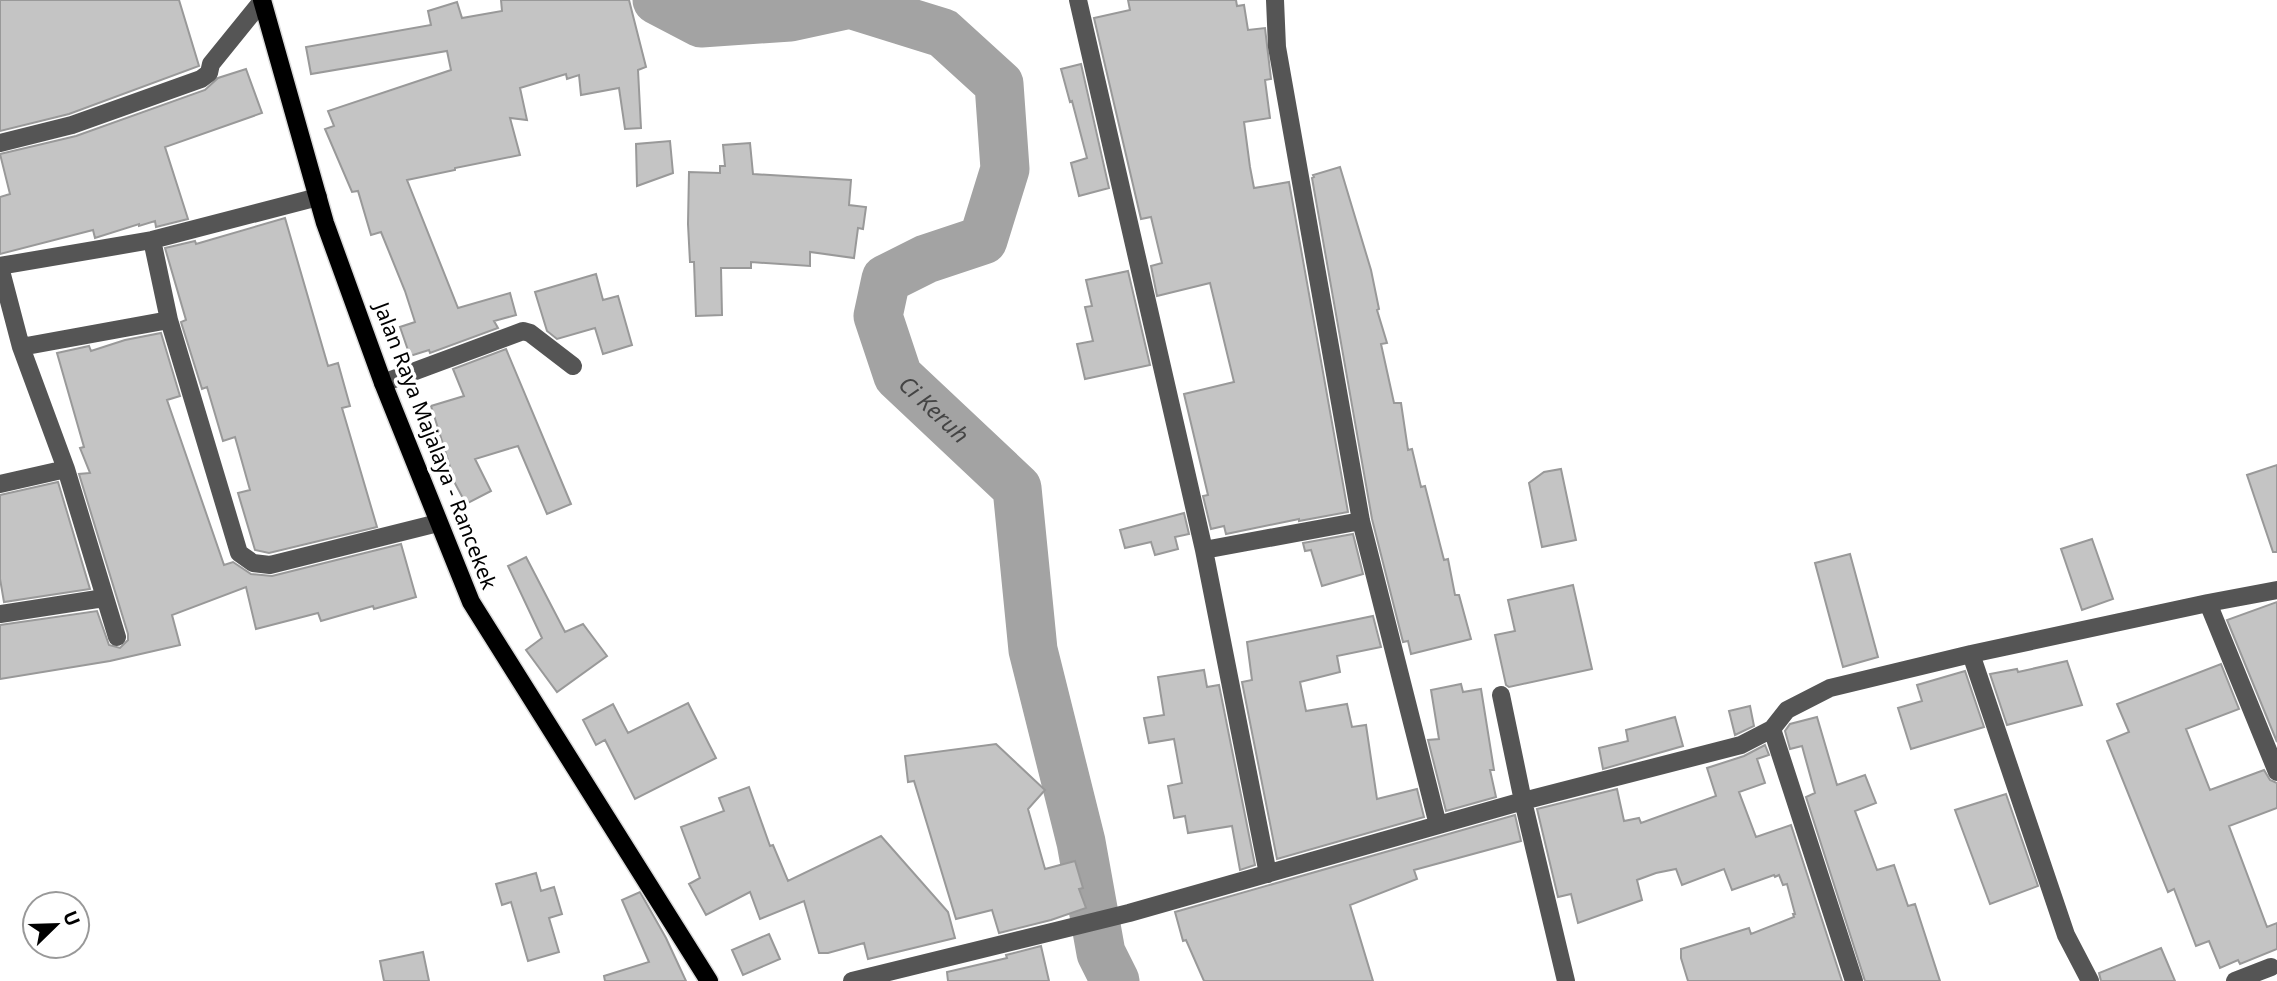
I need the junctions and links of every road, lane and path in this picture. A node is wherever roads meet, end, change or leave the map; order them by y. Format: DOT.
graph roads {
  1 [pos="1078,0"];
  2 [pos="1275,0"];
  3 [pos="262,1"];
  4 [pos="0,143"];
  5 [pos="318,197"];
  6 [pos="152,240"];
  7 [pos="0,267"];
  8 [pos="169,320"];
  9 [pos="21,347"];
  10 [pos="573,366"];
  11 [pos="383,383"];
  12 [pos="66,468"];
  13 [pos="0,484"];
  14 [pos="1361,521"];
  15 [pos="438,523"];
  16 [pos="1204,550"];
  17 [pos="2277,590"];
  18 [pos="104,598"];
  19 [pos="2208,603"];
  20 [pos="0,614"];
  21 [pos="117,637"];
  22 [pos="1971,654"];
  23 [pos="1501,695"];
  24 [pos="1772,729"];
  25 [pos="2277,772"];
  26 [pos="1523,802"];
  27 [pos="1438,825"];
  28 [pos="1268,874"];
  29 [pos="2271,967"];
  30 [pos="709,981"];
  31 [pos="852,981"];
  32 [pos="1566,981"];
  33 [pos="1854,981"];
  34 [pos="2090,981"];
  35 [pos="2235,981"];
  1 -- 16 [label="street"];
  2 -- 14 [label="street"];
  3 -- 4 [label="street"];
  3 -- 5 [label="main road, Jalan Raya Majalaya - Rancekek"];
  5 -- 6 [label="street"];
  5 -- 11 [label="main road, Jalan Raya Majalaya - Rancekek"];
  6 -- 7 [label="street"];
  6 -- 8 [label="street"];
  7 -- 9 [label="street"];
  8 -- 9 [label="street"];
  8 -- 15 [label="street"];
  9 -- 12 [label="street"];
  10 -- 11 [label="street"];
  11 -- 15 [label="main road, Jalan Raya Majalaya - Rancekek"];
  12 -- 13 [label="street"];
  12 -- 18 [label="street"];
  14 -- 16 [label="street"];
  14 -- 27 [label="street"];
  15 -- 30 [label="main road, Jalan Raya Majalaya - Rancekek"];
  16 -- 28 [label="street"];
  17 -- 19 [label="street"];
  18 -- 20 [label="street"];
  18 -- 21 [label="street"];
  19 -- 22 [label="street"];
  19 -- 25 [label="street"];
  22 -- 24 [label="street"];
  22 -- 34 [label="street"];
  23 -- 26 [label="street"];
  24 -- 26 [label="street"];
  24 -- 33 [label="street"];
  26 -- 27 [label="street"];
  26 -- 32 [label="street"];
  27 -- 28 [label="street"];
  28 -- 31 [label="street"];
  29 -- 35 [label="street"];
}
